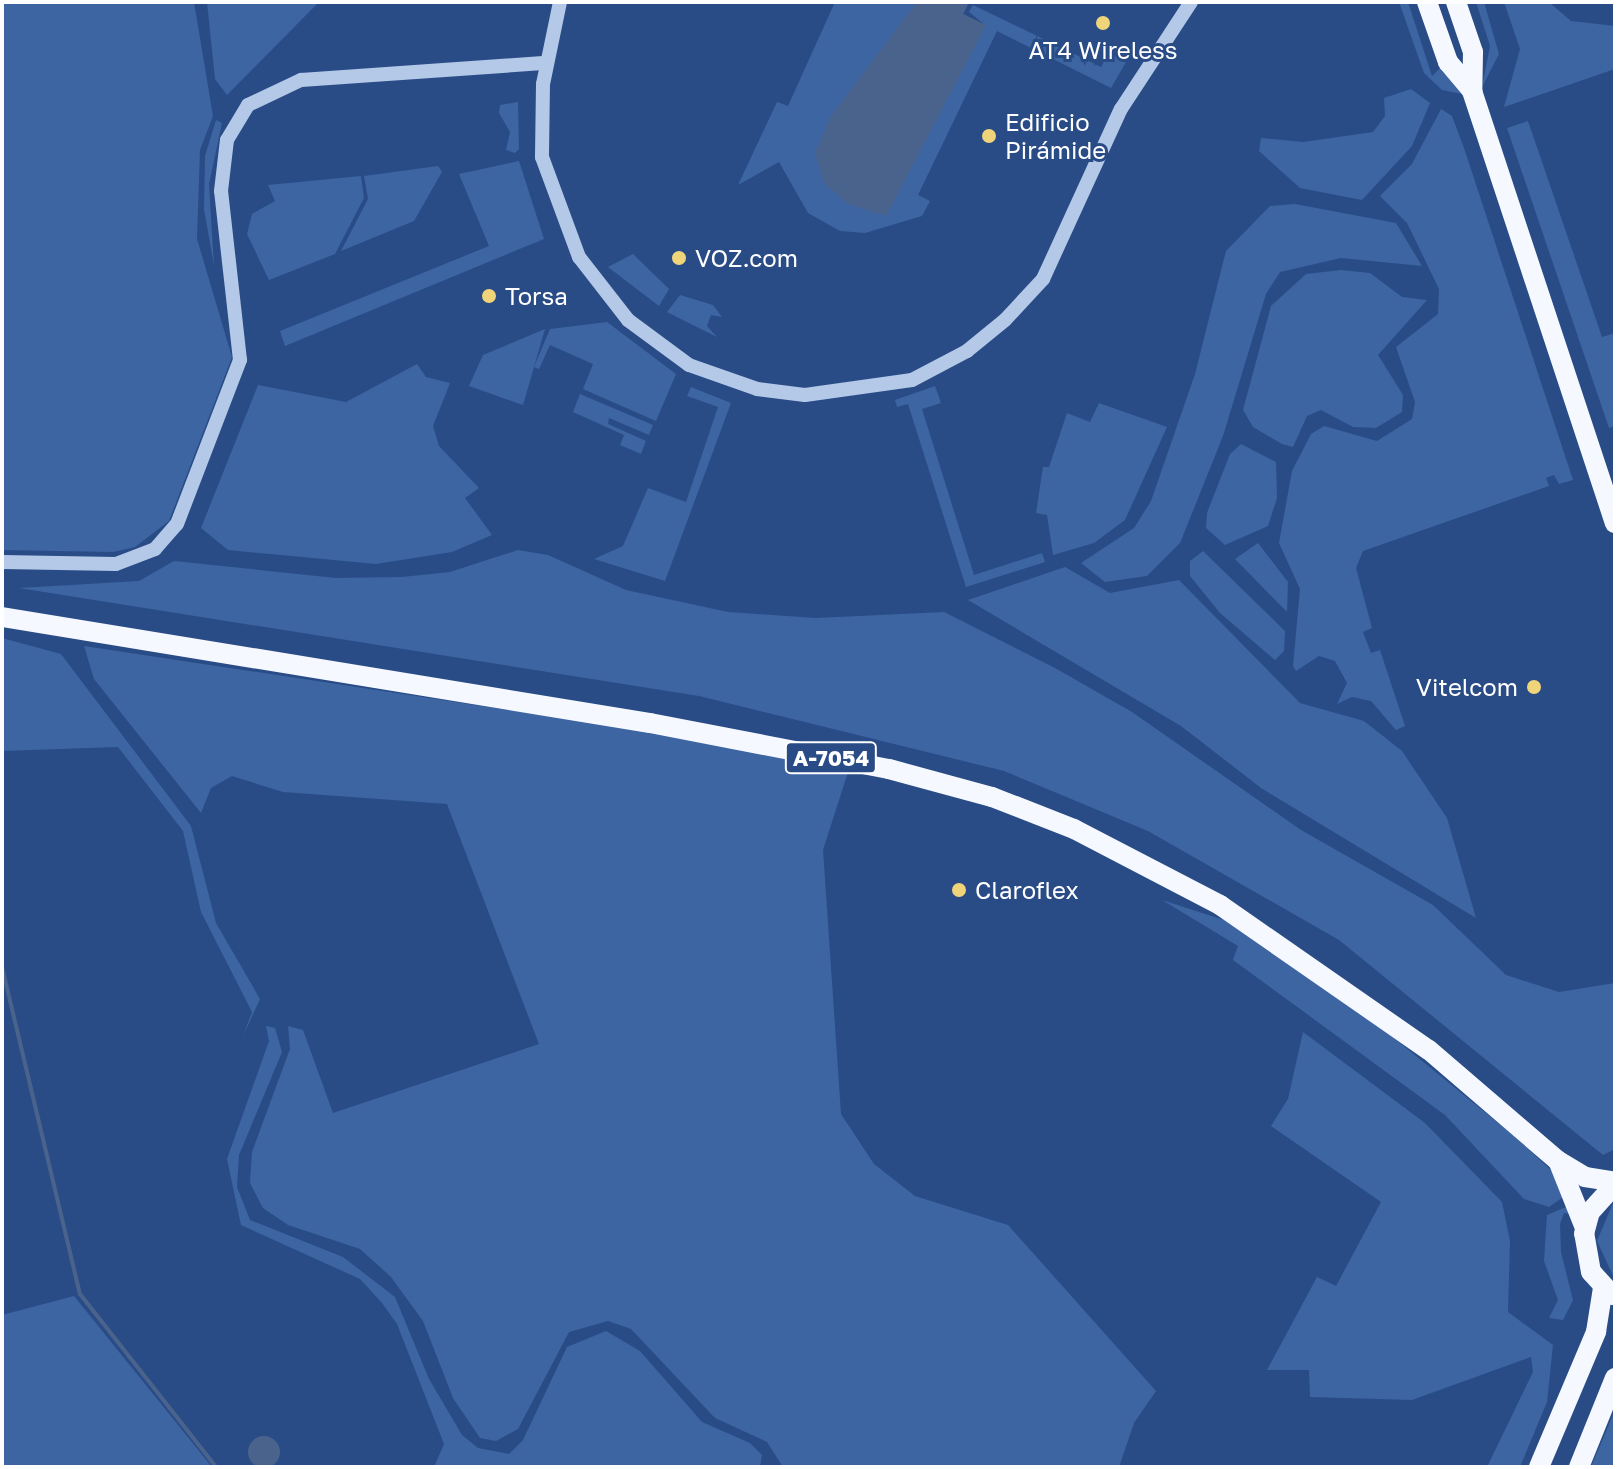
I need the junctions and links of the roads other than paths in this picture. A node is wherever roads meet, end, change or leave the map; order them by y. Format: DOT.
graph roads {
  1 [pos="560,2"];
  2 [pos="1191,2"];
  3 [pos="1427,2"];
  4 [pos="1456,2"];
  5 [pos="546,63"];
  6 [pos="1472,91"];
  7 [pos="1615,523"];
  8 [pos="2,562"];
  9 [pos="2,617"];
  10 [pos="1557,1160"];
  11 [pos="1615,1183"];
  12 [pos="1585,1228"];
  13 [pos="1609,1292"];
  14 [pos="1615,1378"];
  15 [pos="1539,1467"];
  16 [pos="1579,1467"];
  1 -- 5 [label="street"];
  2 -- 5 [label="street"];
  3 -- 6 [label="main road"];
  4 -- 6 [label="main road"];
  5 -- 8 [label="street"];
  6 -- 7 [label="main road"];
  9 -- 10 [label="main road, A-7054"];
  10 -- 11 [label="main road, A-7054"];
  10 -- 12 [label="main road, A-7054"];
  11 -- 12 [label="main road, A-7054"];
  12 -- 13 [label="main road, A-7054"];
  13 -- 15 [label="main road"];
  14 -- 16 [label="main road"];
}
